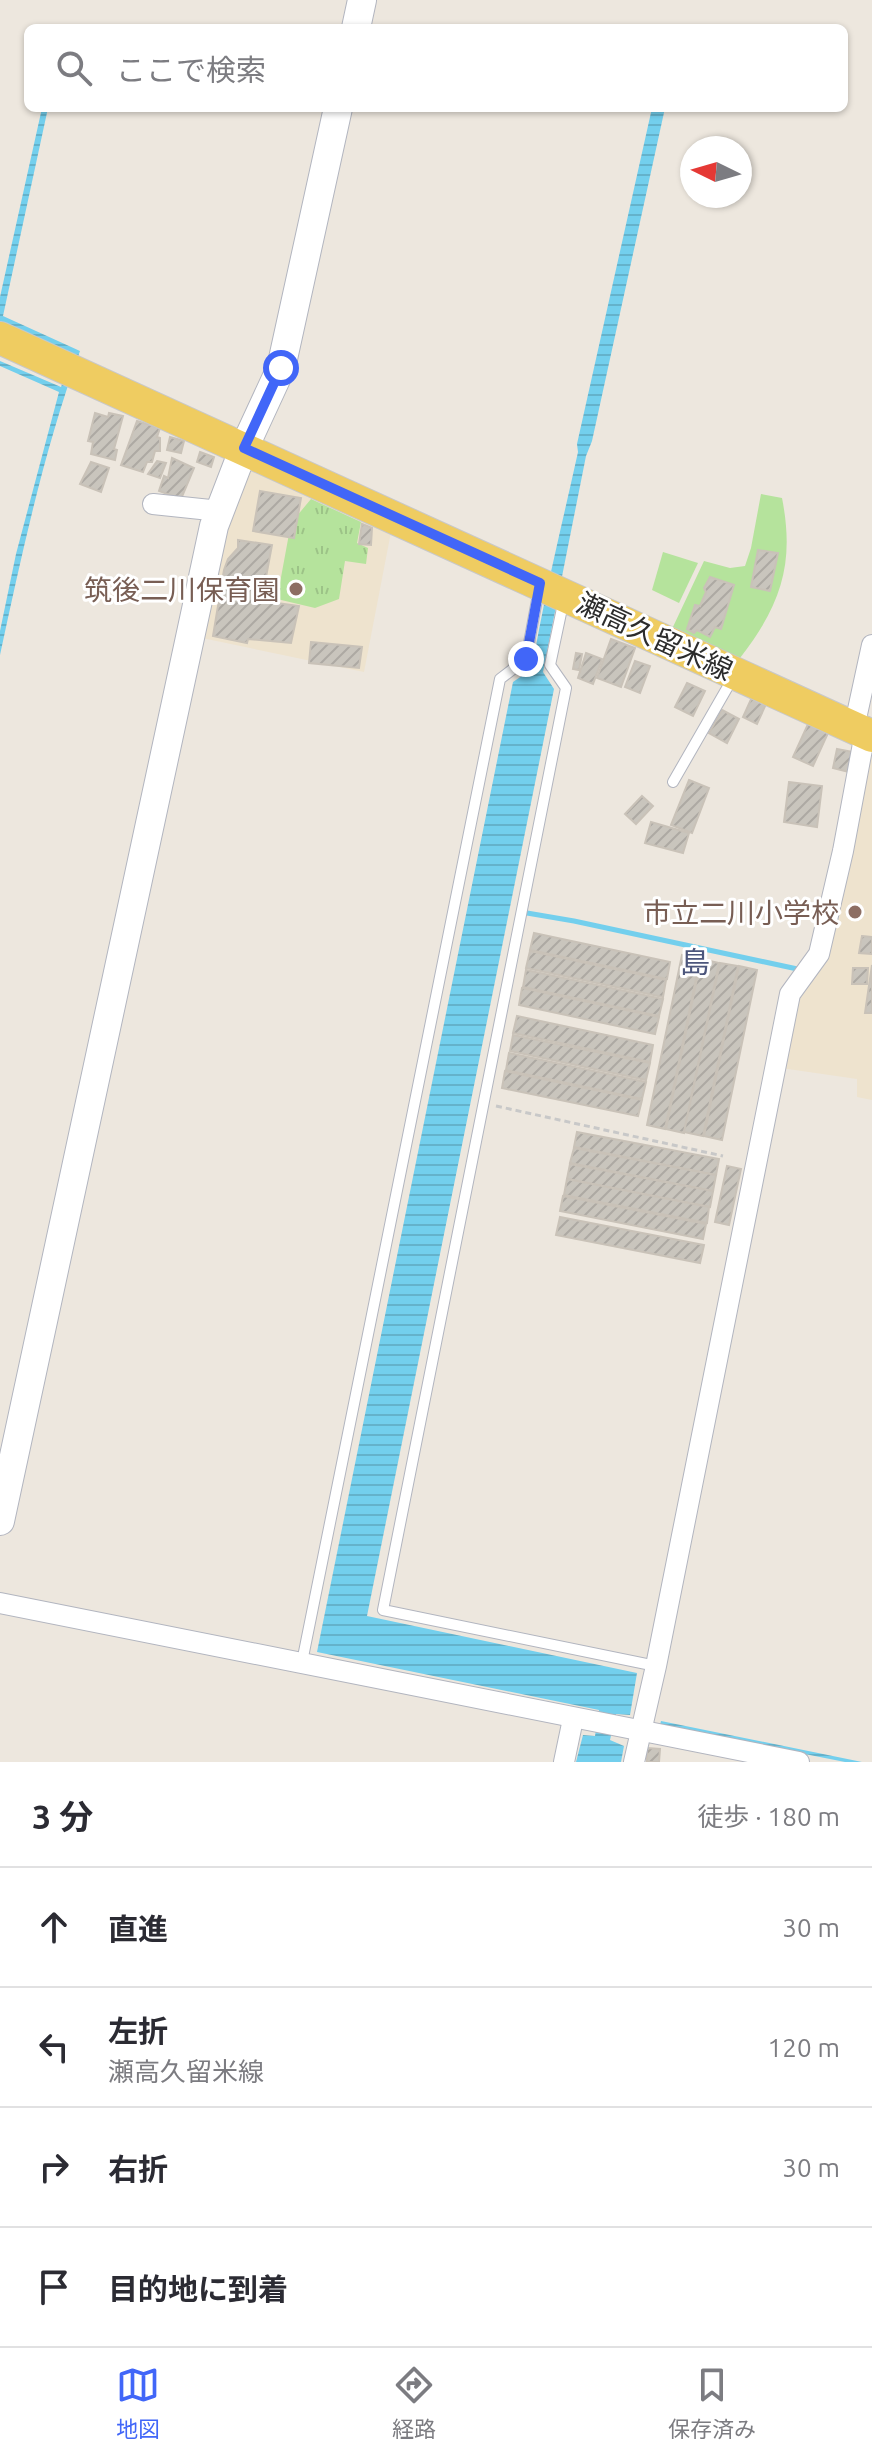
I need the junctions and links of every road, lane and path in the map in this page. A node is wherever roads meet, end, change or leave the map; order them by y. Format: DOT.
graph roads {
  1 [pos="362,0"];
  2 [pos="357,24"];
  3 [pos="337,112"];
  4 [pos="0,338"];
  5 [pos="244,448"];
  6 [pos="153,504"];
  7 [pos="220,511"];
  8 [pos="553,589"];
  9 [pos="872,645"];
  10 [pos="735,673"];
  11 [pos="864,733"];
  12 [pos="673,782"];
  13 [pos="482,1103"];
  14 [pos="723,1156"];
  15 [pos="0,1521"];
  16 [pos="0,1603"];
  17 [pos="302,1662"];
  18 [pos="656,1666"];
  19 [pos="582,1721"];
  20 [pos="631,1730"];
  21 [pos="564,1762"];
  22 [pos="634,1762"];
  23 [pos="799,1762"];
  1 -- 2 [label="street"];
  3 -- 5 [label="street"];
  4 -- 5 [label="main road, 瀬高久留米線"];
  5 -- 7 [label="street"];
  5 -- 8 [label="main road, 瀬高久留米線"];
  6 -- 7 [label="street"];
  7 -- 15 [label="street"];
  8 -- 10 [label="main road, 瀬高久留米線"];
  8 -- 13 [label="lane"];
  8 -- 17 [label="lane"];
  9 -- 11 [label="street"];
  10 -- 11 [label="main road, 瀬高久留米線"];
  10 -- 12 [label="lane"];
  11 -- 18 [label="street"];
  13 -- 14 [label="path"];
  13 -- 18 [label="lane"];
  16 -- 17 [label="street"];
  17 -- 19 [label="street"];
  18 -- 20 [label="street"];
  19 -- 20 [label="street"];
  19 -- 21 [label="street"];
  20 -- 22 [label="street"];
  20 -- 23 [label="street"];
}
